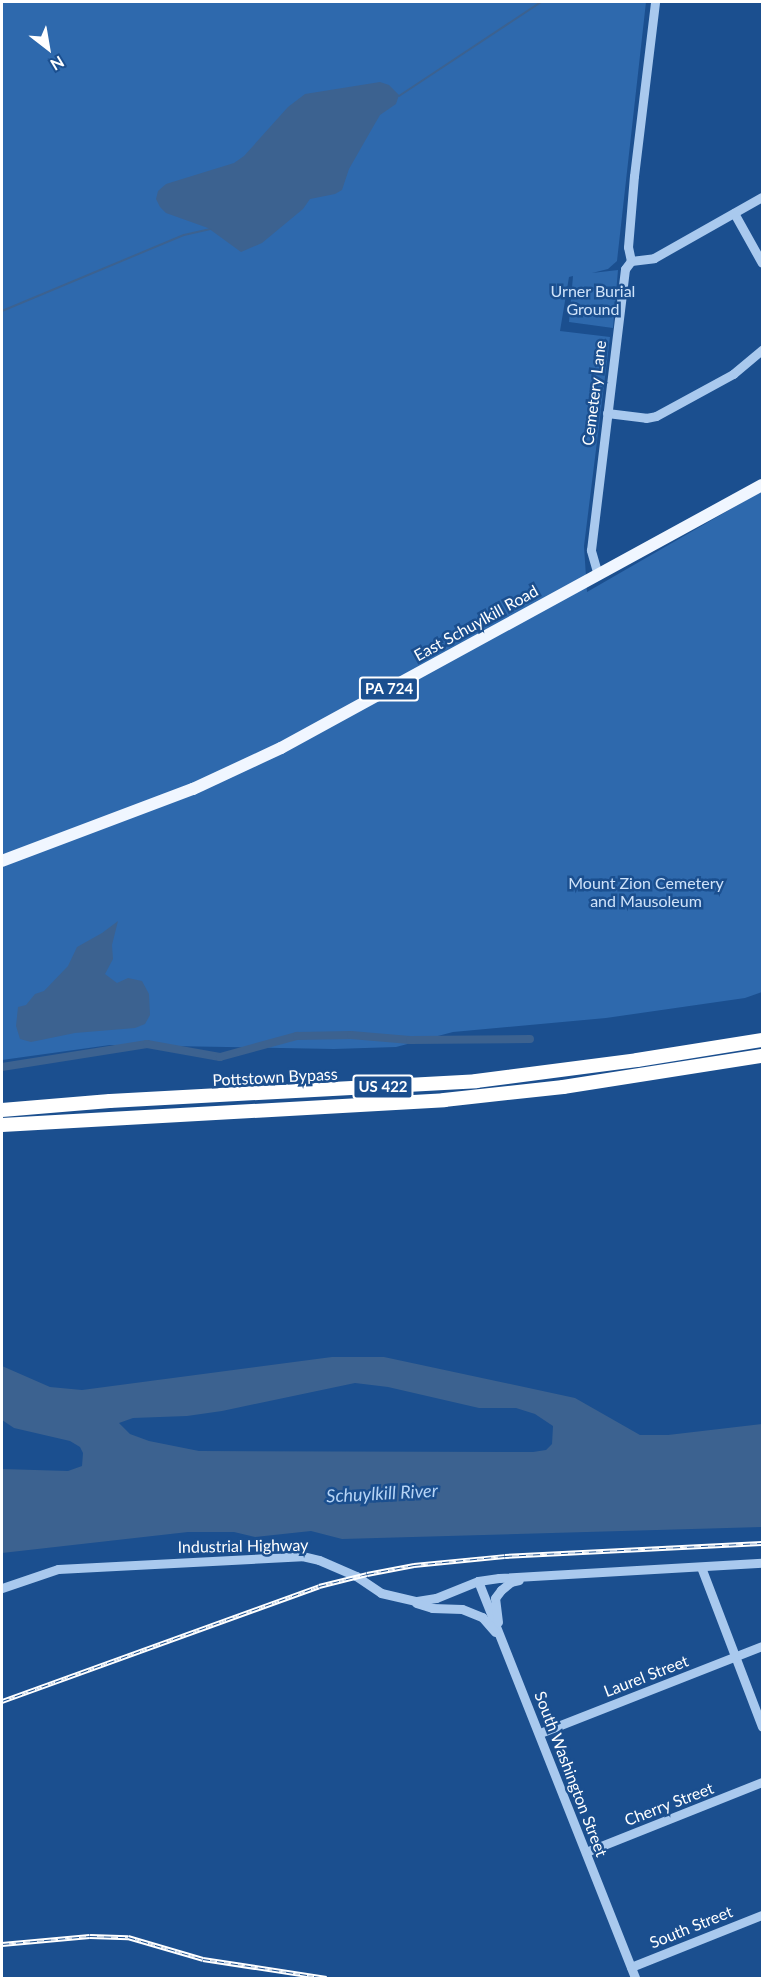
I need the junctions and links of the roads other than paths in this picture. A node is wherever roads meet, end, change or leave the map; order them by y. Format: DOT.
graph roads {
  1 [pos="655,2"];
  2 [pos="762,197"];
  3 [pos="734,213"];
  4 [pos="631,261"];
  5 [pos="762,263"];
  6 [pos="762,350"];
  7 [pos="608,413"];
  8 [pos="762,485"];
  9 [pos="598,575"];
  10 [pos="2,861"];
  11 [pos="762,1040"];
  12 [pos="759,1057"];
  13 [pos="2,1110"];
  14 [pos="2,1125"];
  15 [pos="762,1563"];
  16 [pos="701,1567"];
  17 [pos="538,1577"];
  18 [pos="478,1581"];
  19 [pos="2,1588"];
  20 [pos="390,1596"];
  21 [pos="499,1636"];
  22 [pos="762,1646"];
  23 [pos="735,1657"];
  24 [pos="762,1726"];
  25 [pos="540,1733"];
  26 [pos="762,1782"];
  27 [pos="586,1852"];
  28 [pos="762,1915"];
  29 [pos="631,1967"];
  30 [pos="636,1978"];
  1 -- 4 [label="street, Cemetery Lane"];
  2 -- 3 [label="street"];
  3 -- 4 [label="street"];
  3 -- 5 [label="street"];
  4 -- 7 [label="street, Cemetery Lane"];
  6 -- 7 [label="street"];
  7 -- 9 [label="street, Cemetery Lane"];
  8 -- 9 [label="main road, East Schuylkill Road / PA 724"];
  9 -- 10 [label="main road, East Schuylkill Road / PA 724"];
  11 -- 13 [label="highway, Pottstown Bypass / US 422"];
  12 -- 14 [label="highway, Pottstown Bypass / US 422"];
  15 -- 16 [label="street, Industrial Highway"];
  16 -- 17 [label="street, Industrial Highway"];
  16 -- 23 [label="street"];
  17 -- 18 [label="street, Industrial Highway"];
  17 -- 21 [label="street"];
  18 -- 20 [label="street, Industrial Highway"];
  18 -- 21 [label="street, South Washington Street"];
  19 -- 20 [label="street, Industrial Highway"];
  20 -- 21 [label="street"];
  21 -- 25 [label="street, South Washington Street"];
  22 -- 23 [label="street, Laurel Street"];
  23 -- 24 [label="street"];
  23 -- 25 [label="street, Laurel Street"];
  25 -- 27 [label="street, South Washington Street"];
  26 -- 27 [label="street, Cherry Street"];
  27 -- 29 [label="street, South Washington Street"];
  28 -- 29 [label="street, South Street"];
  29 -- 30 [label="street, South Washington Street"];
}
